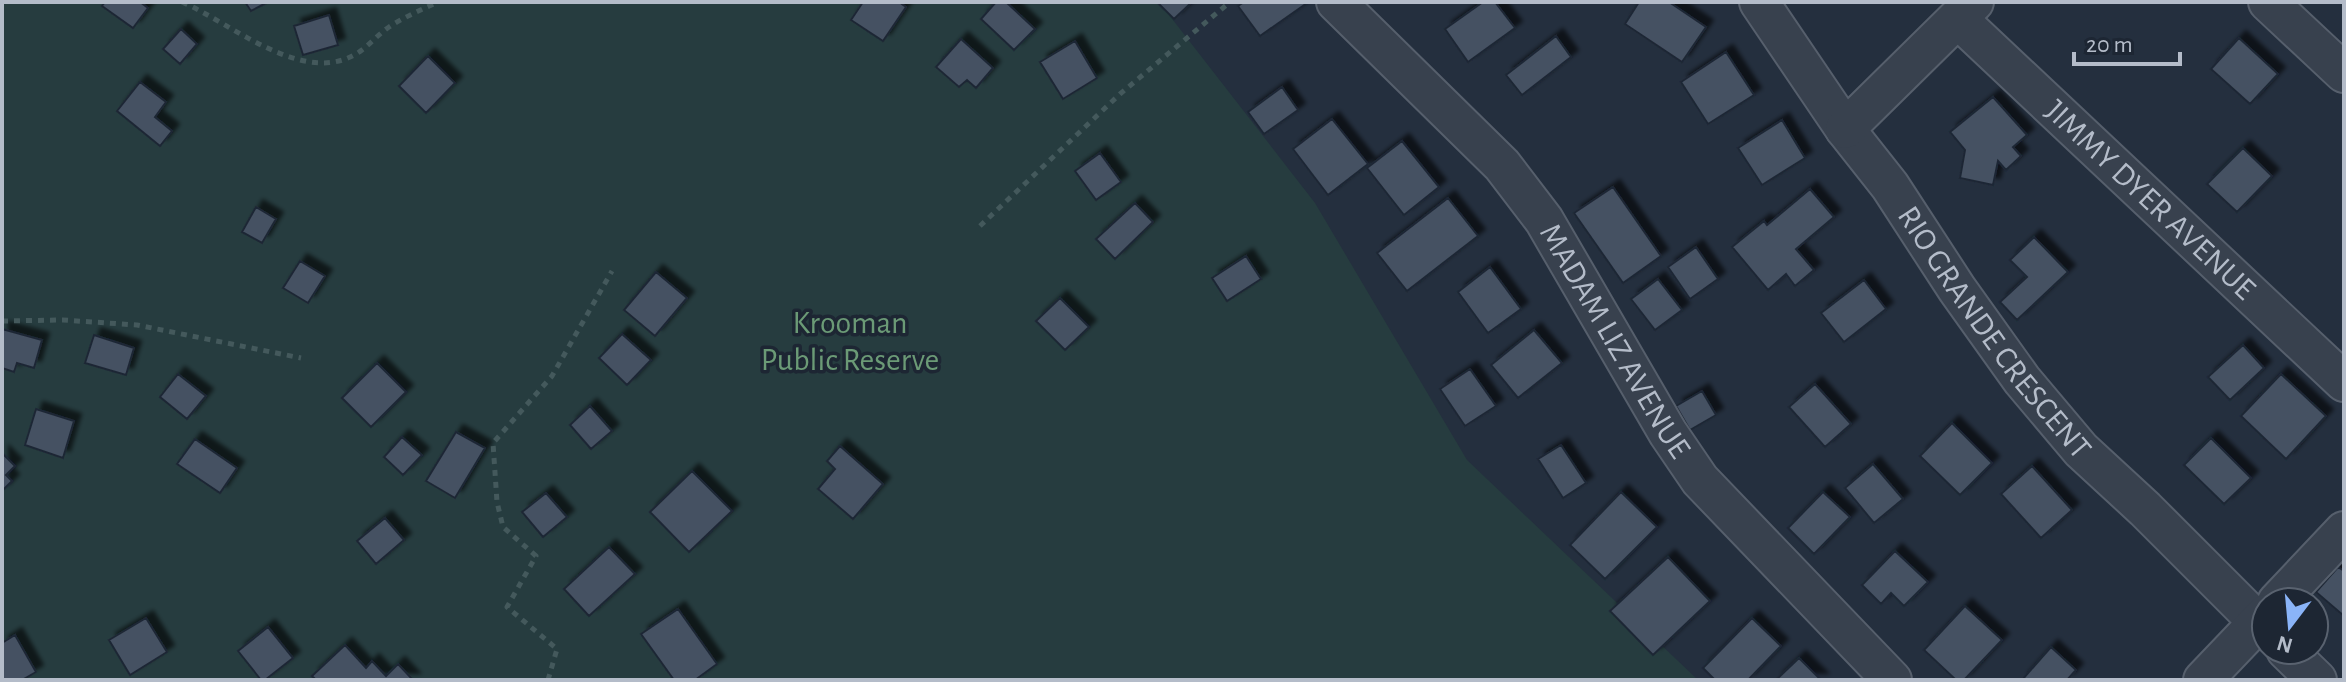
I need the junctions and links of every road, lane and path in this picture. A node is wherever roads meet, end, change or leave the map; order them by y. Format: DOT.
graph roads {
  1 [pos="182,2"];
  2 [pos="438,2"];
  3 [pos="1230,2"];
  4 [pos="1336,2"];
  5 [pos="1759,2"];
  6 [pos="2268,2"];
  7 [pos="1966,10"];
  8 [pos="2344,73"];
  9 [pos="1845,129"];
  10 [pos="980,226"];
  11 [pos="612,271"];
  12 [pos="2,321"];
  13 [pos="301,358"];
  14 [pos="2344,382"];
  15 [pos="2344,531"];
  16 [pos="2295,586"];
  17 [pos="2250,602"];
  18 [pos="2250,634"];
  19 [pos="2303,666"];
  20 [pos="548,680"];
  21 [pos="1892,680"];
  22 [pos="2203,680"];
  23 [pos="2317,680"];
  1 -- 2 [label="path"];
  3 -- 10 [label="path"];
  4 -- 21 [label="street, MADAM LIZ AVENUE"];
  5 -- 9 [label="street, RIO GRANDE CRESCENT"];
  6 -- 8 [label="street"];
  7 -- 9 [label="street"];
  7 -- 14 [label="street, JIMMY DYER AVENUE"];
  9 -- 17 [label="street, RIO GRANDE CRESCENT"];
  11 -- 20 [label="path"];
  12 -- 13 [label="path"];
  15 -- 16 [label="street"];
  18 -- 22 [label="street"];
  19 -- 23 [label="street"];
}
